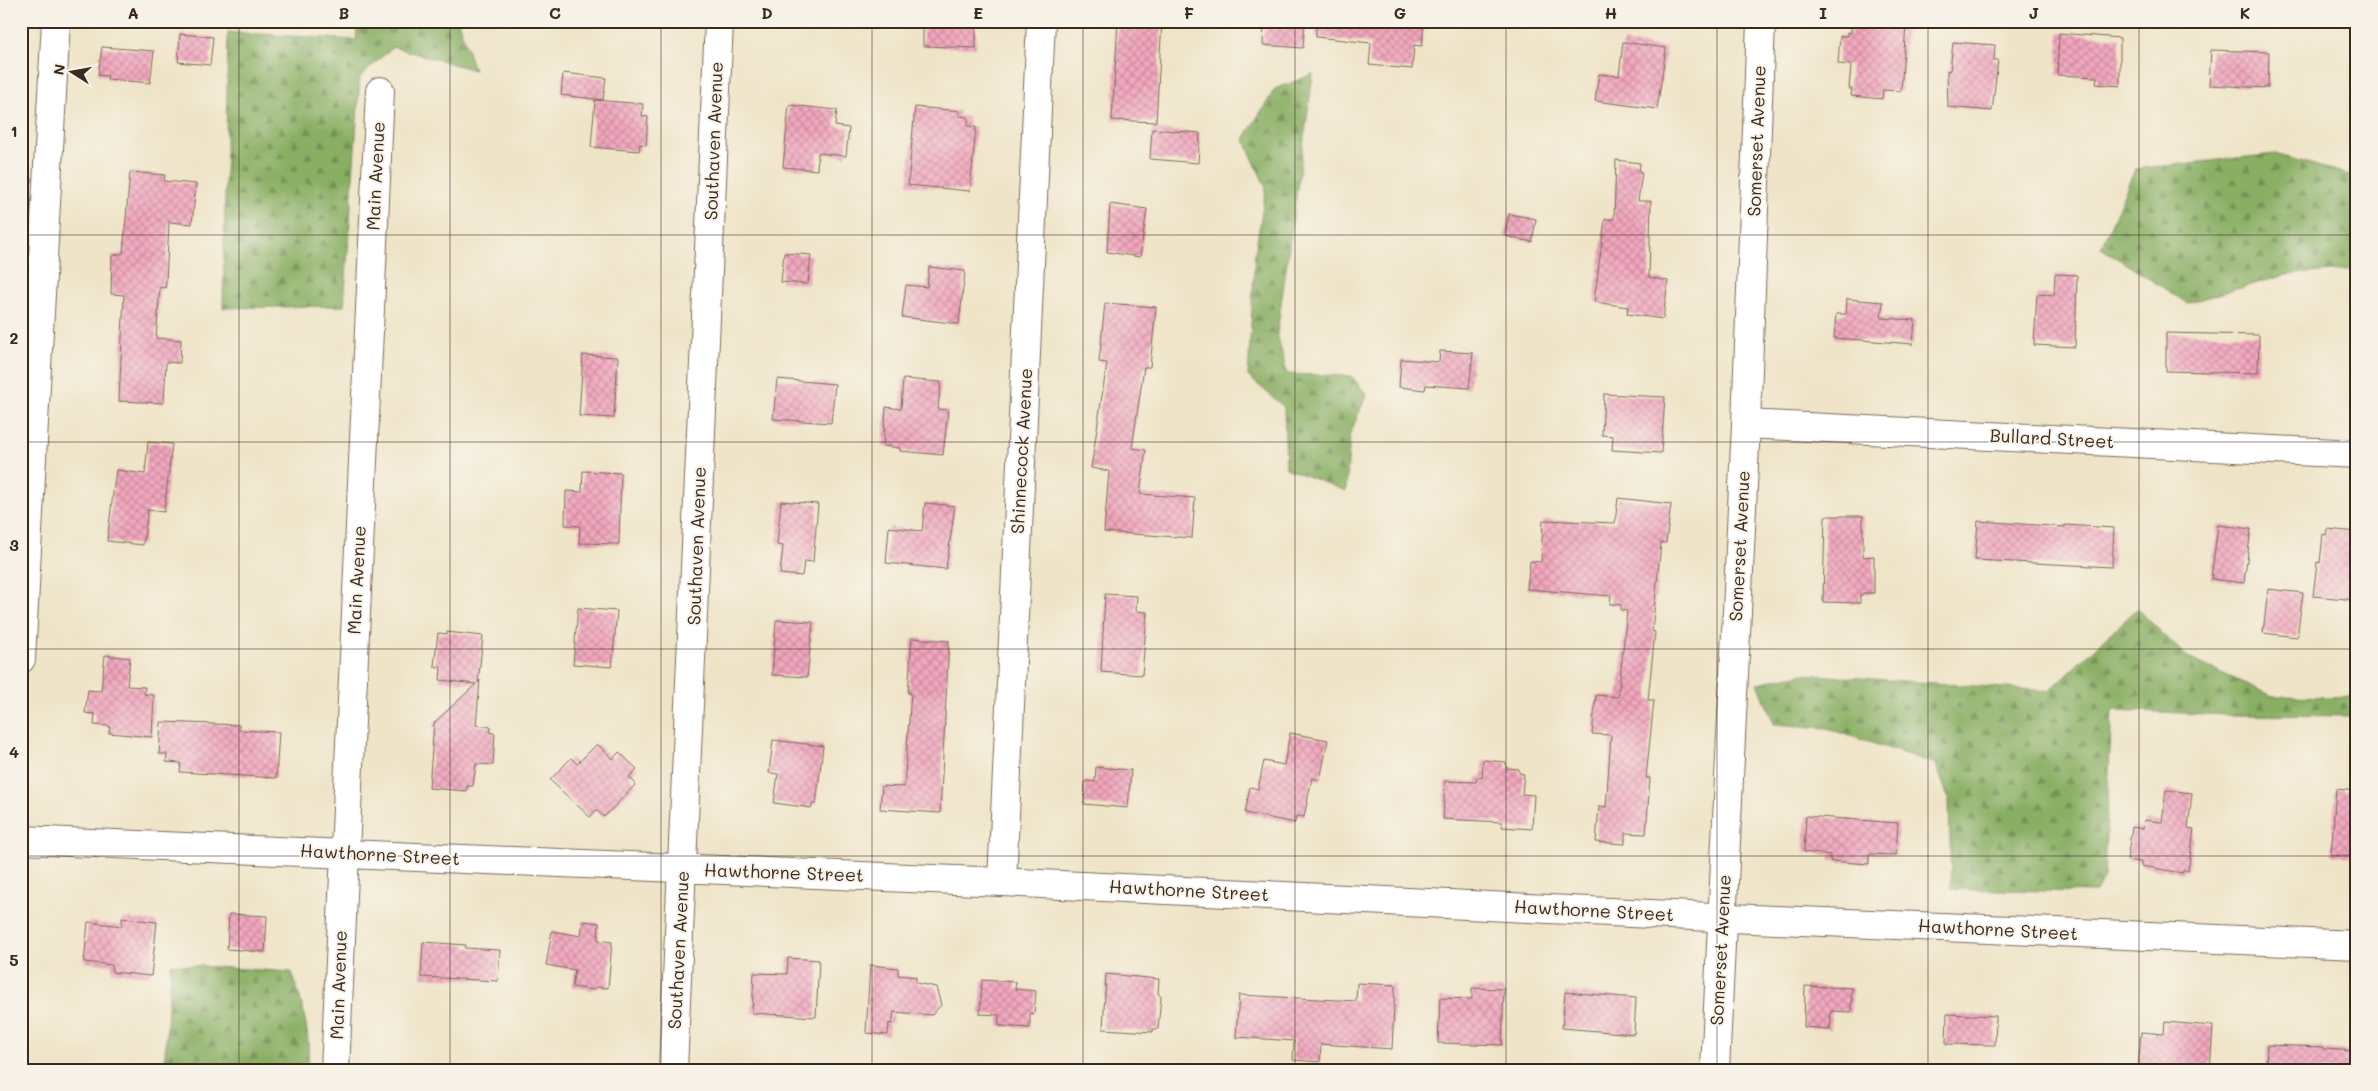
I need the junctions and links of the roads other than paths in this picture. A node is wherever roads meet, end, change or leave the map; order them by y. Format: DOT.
graph roads {
  1 [pos="56,21"];
  2 [pos="719,21"];
  3 [pos="1042,21"];
  4 [pos="1761,21"];
  5 [pos="380,91"];
  6 [pos="1746,424"];
  7 [pos="2357,454"];
  8 [pos="21,660"];
  9 [pos="21,840"];
  10 [pos="344,854"];
  11 [pos="683,869"];
  12 [pos="1002,882"];
  13 [pos="1722,917"];
  14 [pos="2357,946"];
  15 [pos="335,1070"];
  16 [pos="673,1070"];
  17 [pos="1715,1070"];
  1 -- 8 [label="street"];
  2 -- 11 [label="street, Southaven Avenue"];
  3 -- 12 [label="street, Shinnecock Avenue"];
  4 -- 6 [label="street, Somerset Avenue"];
  5 -- 10 [label="street, Main Avenue"];
  6 -- 7 [label="street, Bullard Street"];
  6 -- 13 [label="street, Somerset Avenue"];
  9 -- 10 [label="street, Hawthorne Street"];
  10 -- 11 [label="street, Hawthorne Street"];
  10 -- 15 [label="street, Main Avenue"];
  11 -- 12 [label="street, Hawthorne Street"];
  11 -- 16 [label="street, Southaven Avenue"];
  12 -- 13 [label="street, Hawthorne Street"];
  13 -- 14 [label="street, Hawthorne Street"];
  13 -- 17 [label="street, Somerset Avenue"];
}
